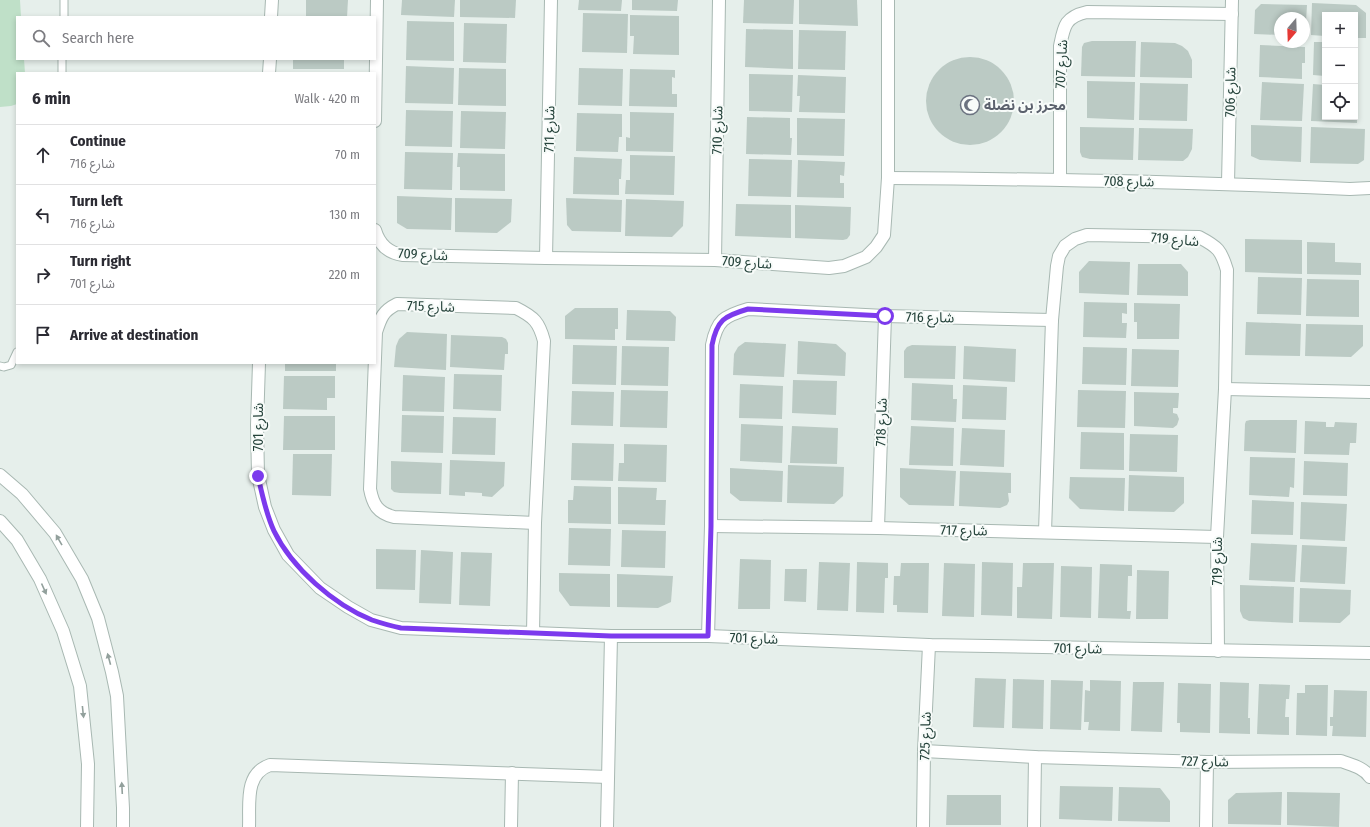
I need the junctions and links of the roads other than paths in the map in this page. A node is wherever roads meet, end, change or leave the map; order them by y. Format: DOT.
graph roads {
  1 [pos="64,0"];
  2 [pos="272,0"];
  3 [pos="377,0"];
  4 [pos="551,0"];
  5 [pos="719,0"];
  6 [pos="888,0"];
  7 [pos="1232,0"];
  8 [pos="1232,14"];
  9 [pos="64,16"];
  10 [pos="271,16"];
  11 [pos="62,60"];
  12 [pos="270,60"];
  13 [pos="62,72"];
  14 [pos="269,72"];
  15 [pos="376,72"];
  16 [pos="888,178"];
  17 [pos="1060,179"];
  18 [pos="1228,183"];
  19 [pos="1370,188"];
  20 [pos="376,233"];
  21 [pos="546,258"];
  22 [pos="715,260"];
  23 [pos="885,316"];
  24 [pos="1052,320"];
  25 [pos="376,332"];
  26 [pos="16,354"];
  27 [pos="259,364"];
  28 [pos="375,364"];
  29 [pos="0,366"];
  30 [pos="1225,389"];
  31 [pos="1370,392"];
  32 [pos="0,475"];
  33 [pos="0,521"];
  34 [pos="535,523"];
  35 [pos="711,526"];
  36 [pos="878,528"];
  37 [pos="1045,532"];
  38 [pos="1216,537"];
  39 [pos="533,633"];
  40 [pos="611,636"];
  41 [pos="708,636"];
  42 [pos="929,645"];
  43 [pos="1218,651"];
  44 [pos="1370,653"];
  45 [pos="924,751"];
  46 [pos="1035,757"];
  47 [pos="1207,762"];
  48 [pos="512,774"];
  49 [pos="608,777"];
  50 [pos="1370,777"];
  51 [pos="87,827"];
  52 [pos="123,827"];
  53 [pos="249,827"];
  54 [pos="511,827"];
  55 [pos="607,827"];
  56 [pos="923,827"];
  57 [pos="1034,827"];
  58 [pos="1206,827"];
  1 -- 9 [label="lane"];
  2 -- 10 [label="street"];
  3 -- 15 [label="street"];
  4 -- 21 [label="street, شارع 711"];
  5 -- 22 [label="street, شارع 710"];
  6 -- 16 [label="street, شارع 709"];
  7 -- 8 [label="street, شارع 706"];
  8 -- 17 [label="street, شارع 707"];
  8 -- 18 [label="street, شارع 706"];
  11 -- 13 [label="lane"];
  12 -- 14 [label="street"];
  16 -- 17 [label="street, شارع 708"];
  16 -- 22 [label="street, شارع 709"];
  17 -- 18 [label="street, شارع 708"];
  18 -- 19 [label="street, شارع 708"];
  20 -- 21 [label="street, شارع 709"];
  21 -- 22 [label="street, شارع 709"];
  23 -- 24 [label="street, شارع 716"];
  23 -- 35 [label="street, شارع 716"];
  23 -- 36 [label="street, شارع 718"];
  24 -- 30 [label="street, شارع 719"];
  24 -- 37 [label="street, شارع 719"];
  25 -- 34 [label="street, شارع 715"];
  26 -- 29 [label="lane"];
  27 -- 39 [label="street, شارع 701"];
  28 -- 34 [label="street, شارع 715"];
  30 -- 31 [label="street"];
  30 -- 38 [label="street, شارع 719"];
  52 -- 32 [label="street, one-way"];
  33 -- 51 [label="street, one-way"];
  34 -- 39 [label="street, شارع 715"];
  35 -- 36 [label="street, شارع 717"];
  35 -- 41 [label="street, شارع 716"];
  36 -- 37 [label="street, شارع 717"];
  37 -- 38 [label="street, شارع 717"];
  38 -- 43 [label="street, شارع 719"];
  39 -- 40 [label="street, شارع 701"];
  40 -- 41 [label="street, شارع 701"];
  40 -- 49 [label="street"];
  41 -- 42 [label="street, شارع 701"];
  42 -- 43 [label="street, شارع 701"];
  42 -- 45 [label="street, شارع 725"];
  43 -- 44 [label="street, شارع 701"];
  45 -- 46 [label="street, شارع 727"];
  45 -- 56 [label="street, شارع 725"];
  46 -- 47 [label="street, شارع 727"];
  46 -- 57 [label="street"];
  47 -- 50 [label="street, شارع 727"];
  47 -- 58 [label="street"];
  48 -- 49 [label="street"];
  48 -- 53 [label="street"];
  48 -- 54 [label="street"];
  49 -- 55 [label="street"];
}
